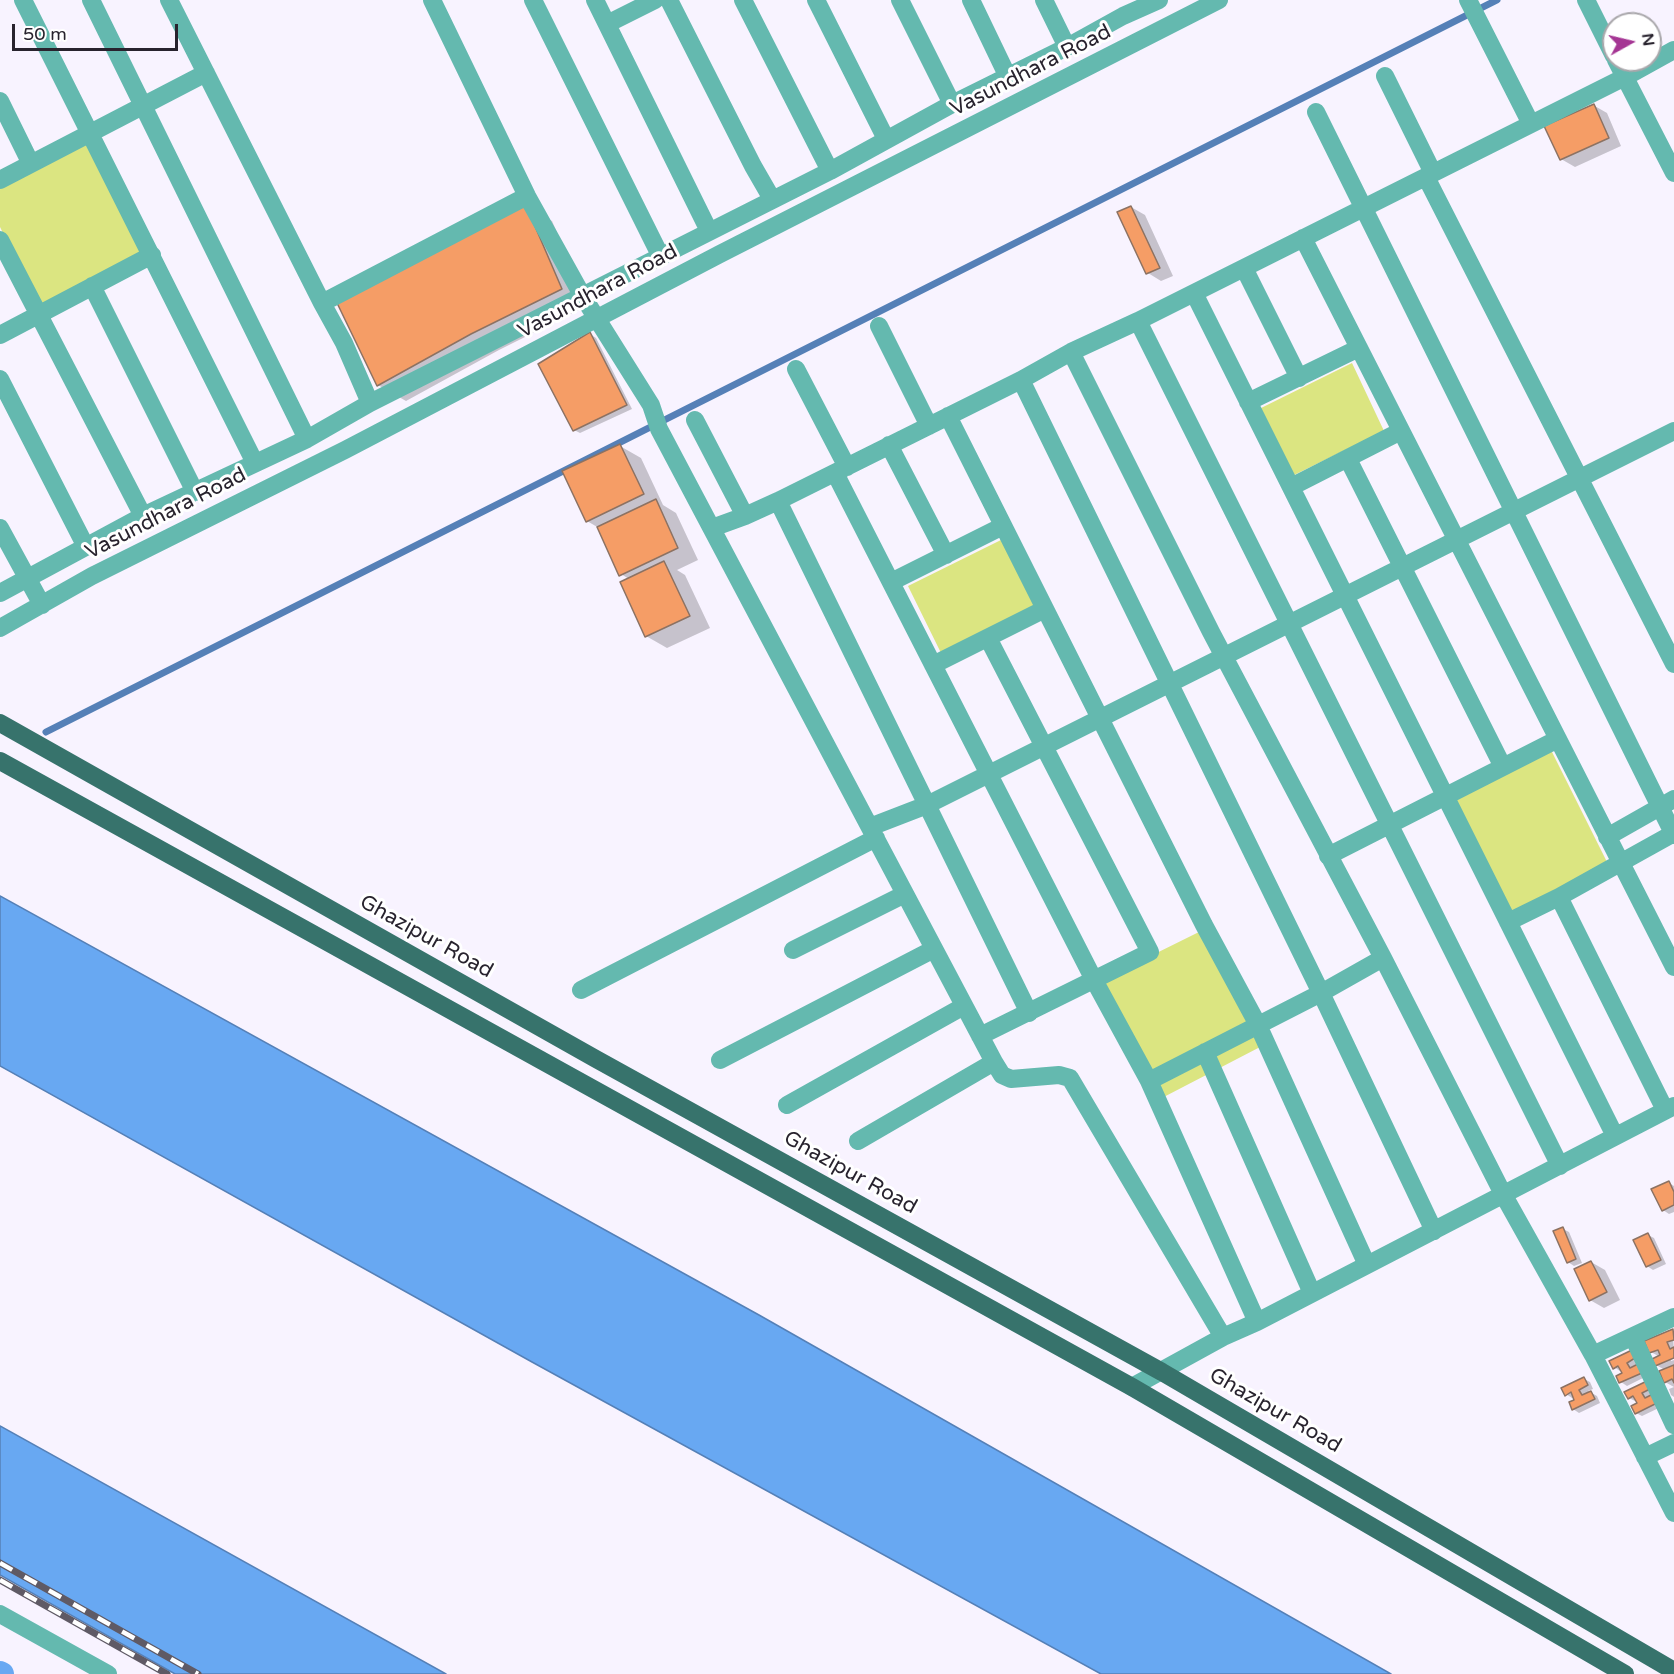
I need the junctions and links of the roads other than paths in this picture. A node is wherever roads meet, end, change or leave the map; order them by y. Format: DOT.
graph roads {
  1 [pos="24,0"];
  2 [pos="91,0"];
  3 [pos="169,0"];
  4 [pos="432,0"];
  5 [pos="533,0"];
  6 [pos="595,0"];
  7 [pos="655,0"];
  8 [pos="669,0"];
  9 [pos="743,0"];
  10 [pos="816,0"];
  11 [pos="900,0"];
  12 [pos="971,0"];
  13 [pos="1044,0"];
  14 [pos="1158,0"];
  15 [pos="1219,0"];
  16 [pos="1468,0"];
  17 [pos="1586,0"];
  18 [pos="1119,8"];
  19 [pos="607,24"];
  20 [pos="1602,32"];
  21 [pos="1067,47"];
  22 [pos="1674,50"];
  23 [pos="1622,72"];
  24 [pos="206,74"];
  25 [pos="1007,75"];
  26 [pos="1385,76"];
  27 [pos="1625,77"];
  28 [pos="0,101"];
  29 [pos="952,104"];
  30 [pos="144,106"];
  31 [pos="1316,112"];
  32 [pos="1531,124"];
  33 [pos="90,133"];
  34 [pos="886,139"];
  35 [pos="31,164"];
  36 [pos="830,171"];
  37 [pos="1674,173"];
  38 [pos="1430,175"];
  39 [pos="0,180"];
  40 [pos="527,196"];
  41 [pos="772,199"];
  42 [pos="1364,207"];
  43 [pos="710,231"];
  44 [pos="1303,238"];
  45 [pos="0,240"];
  46 [pos="152,255"];
  47 [pos="660,255"];
  48 [pos="1244,268"];
  49 [pos="92,286"];
  50 [pos="1194,293"];
  51 [pos="582,295"];
  52 [pos="322,303"];
  53 [pos="38,315"];
  54 [pos="596,318"];
  55 [pos="1138,321"];
  56 [pos="879,326"];
  57 [pos="0,335"];
  58 [pos="1359,348"];
  59 [pos="1071,352"];
  60 [pos="796,369"];
  61 [pos="1299,378"];
  62 [pos="0,379"];
  63 [pos="1021,380"];
  64 [pos="1248,402"];
  65 [pos="370,403"];
  66 [pos="948,416"];
  67 [pos="695,420"];
  68 [pos="929,426"];
  69 [pos="1401,430"];
  70 [pos="1674,431"];
  71 [pos="307,439"];
  72 [pos="889,445"];
  73 [pos="1348,459"];
  74 [pos="255,463"];
  75 [pos="841,470"];
  76 [pos="1579,478"];
  77 [pos="1291,487"];
  78 [pos="195,492"];
  79 [pos="778,501"];
  80 [pos="1514,510"];
  81 [pos="143,516"];
  82 [pos="745,516"];
  83 [pos="1003,526"];
  84 [pos="0,528"];
  85 [pos="712,528"];
  86 [pos="1457,540"];
  87 [pos="86,547"];
  88 [pos="946,555"];
  89 [pos="1403,567"];
  90 [pos="28,579"];
  91 [pos="891,582"];
  92 [pos="0,593"];
  93 [pos="1345,595"];
  94 [pos="42,604"];
  95 [pos="1045,609"];
  96 [pos="1289,624"];
  97 [pos="0,628"];
  98 [pos="988,638"];
  99 [pos="1224,657"];
  100 [pos="1674,664"];
  101 [pos="933,665"];
  102 [pos="1168,684"];
  103 [pos="1100,718"];
  104 [pos="0,723"];
  105 [pos="1558,739"];
  106 [pos="1044,746"];
  107 [pos="0,761"];
  108 [pos="1503,767"];
  109 [pos="989,774"];
  110 [pos="1445,795"];
  111 [pos="1667,803"];
  112 [pos="927,805"];
  113 [pos="1389,824"];
  114 [pos="873,832"];
  115 [pos="1674,834"];
  116 [pos="1607,837"];
  117 [pos="1328,856"];
  118 [pos="1621,862"];
  119 [pos="905,894"];
  120 [pos="1558,897"];
  121 [pos="1508,922"];
  122 [pos="934,949"];
  123 [pos="793,950"];
  124 [pos="1383,958"];
  125 [pos="1674,967"];
  126 [pos="1094,980"];
  127 [pos="581,990"];
  128 [pos="1321,993"];
  129 [pos="964,1006"];
  130 [pos="1029,1013"];
  131 [pos="1258,1025"];
  132 [pos="980,1036"];
  133 [pos="1205,1052"];
  134 [pos="720,1060"];
  135 [pos="994,1062"];
  136 [pos="1149,1081"];
  137 [pos="787,1105"];
  138 [pos="1670,1108"];
  139 [pos="1615,1136"];
  140 [pos="858,1141"];
  141 [pos="1560,1166"];
  142 [pos="1503,1194"];
  143 [pos="1434,1231"];
  144 [pos="1367,1265"];
  145 [pos="1312,1293"];
  146 [pos="1674,1317"];
  147 [pos="1257,1322"];
  148 [pos="1633,1336"];
  149 [pos="1222,1337"];
  150 [pos="1593,1354"];
  151 [pos="1162,1372"];
  152 [pos="1132,1387"];
  153 [pos="1674,1425"];
  154 [pos="1674,1443"];
  155 [pos="1645,1457"];
  156 [pos="1674,1513"];
  157 [pos="0,1614"];
  158 [pos="1674,1671"];
  159 [pos="108,1674"];
  160 [pos="1624,1674"];
  1 -- 33 [label="street"];
  2 -- 30 [label="street"];
  3 -- 24 [label="street"];
  4 -- 40 [label="street"];
  5 -- 47 [label="street"];
  6 -- 19 [label="street"];
  7 -- 19 [label="street"];
  8 -- 41 [label="street"];
  9 -- 36 [label="street"];
  10 -- 34 [label="street"];
  11 -- 29 [label="street"];
  12 -- 25 [label="street"];
  13 -- 21 [label="street"];
  14 -- 18 [label="street, Vasundhara Road"];
  15 -- 54 [label="street, Vasundhara Road"];
  16 -- 32 [label="street"];
  17 -- 20 [label="street"];
  18 -- 21 [label="street, Vasundhara Road"];
  19 -- 43 [label="street"];
  21 -- 25 [label="street, Vasundhara Road"];
  22 -- 27 [label="street"];
  23 -- 27 [label="street"];
  24 -- 30 [label="street"];
  24 -- 52 [label="street"];
  25 -- 29 [label="street, Vasundhara Road"];
  26 -- 38 [label="street"];
  27 -- 32 [label="street"];
  27 -- 37 [label="street"];
  28 -- 35 [label="street"];
  29 -- 34 [label="street, Vasundhara Road"];
  30 -- 33 [label="street"];
  30 -- 71 [label="street"];
  31 -- 42 [label="street"];
  32 -- 38 [label="street"];
  33 -- 35 [label="street"];
  33 -- 46 [label="street"];
  34 -- 36 [label="street, Vasundhara Road"];
  35 -- 39 [label="street"];
  36 -- 41 [label="street, Vasundhara Road"];
  38 -- 42 [label="street"];
  38 -- 76 [label="street"];
  40 -- 51 [label="street"];
  40 -- 52 [label="street"];
  41 -- 43 [label="street, Vasundhara Road"];
  42 -- 44 [label="street"];
  42 -- 80 [label="street"];
  43 -- 47 [label="street, Vasundhara Road"];
  44 -- 48 [label="street"];
  44 -- 58 [label="street"];
  45 -- 53 [label="street"];
  46 -- 49 [label="street"];
  46 -- 74 [label="street"];
  47 -- 51 [label="street, Vasundhara Road"];
  48 -- 50 [label="street"];
  48 -- 61 [label="street"];
  49 -- 53 [label="street"];
  49 -- 78 [label="street"];
  50 -- 55 [label="street"];
  50 -- 64 [label="street"];
  51 -- 54 [label="street"];
  51 -- 65 [label="street, Vasundhara Road"];
  52 -- 65 [label="street"];
  53 -- 57 [label="street"];
  53 -- 81 [label="street"];
  54 -- 85 [label="street"];
  54 -- 94 [label="street, Vasundhara Road"];
  55 -- 59 [label="street"];
  55 -- 96 [label="street"];
  56 -- 68 [label="street"];
  58 -- 61 [label="street"];
  58 -- 69 [label="street"];
  59 -- 63 [label="street"];
  59 -- 99 [label="street"];
  60 -- 75 [label="street"];
  61 -- 64 [label="street"];
  62 -- 87 [label="street"];
  63 -- 66 [label="street"];
  63 -- 102 [label="street"];
  64 -- 77 [label="street"];
  65 -- 71 [label="street, Vasundhara Road"];
  66 -- 68 [label="street"];
  66 -- 83 [label="street"];
  67 -- 82 [label="street"];
  68 -- 72 [label="street"];
  69 -- 73 [label="street"];
  69 -- 86 [label="street"];
  70 -- 76 [label="street"];
  71 -- 74 [label="street, Vasundhara Road"];
  72 -- 75 [label="street"];
  72 -- 88 [label="street"];
  73 -- 77 [label="street"];
  73 -- 89 [label="street"];
  74 -- 78 [label="street, Vasundhara Road"];
  75 -- 79 [label="street"];
  75 -- 91 [label="street"];
  76 -- 80 [label="street"];
  76 -- 100 [label="street"];
  77 -- 93 [label="street"];
  78 -- 81 [label="street, Vasundhara Road"];
  79 -- 82 [label="street"];
  79 -- 112 [label="street"];
  80 -- 86 [label="street"];
  80 -- 111 [label="street"];
  81 -- 87 [label="street, Vasundhara Road"];
  82 -- 85 [label="street"];
  83 -- 88 [label="street"];
  83 -- 95 [label="street"];
  84 -- 90 [label="street"];
  85 -- 114 [label="street"];
  86 -- 89 [label="street"];
  86 -- 105 [label="street"];
  87 -- 90 [label="street, Vasundhara Road"];
  88 -- 91 [label="street"];
  89 -- 93 [label="street"];
  89 -- 108 [label="street"];
  90 -- 92 [label="street, Vasundhara Road"];
  90 -- 94 [label="street"];
  91 -- 101 [label="street"];
  93 -- 96 [label="street"];
  93 -- 110 [label="street"];
  94 -- 97 [label="street, Vasundhara Road"];
  95 -- 98 [label="street"];
  95 -- 103 [label="street"];
  96 -- 99 [label="street"];
  96 -- 113 [label="street"];
  98 -- 101 [label="street"];
  98 -- 106 [label="street"];
  99 -- 102 [label="street"];
  99 -- 117 [label="street"];
  101 -- 109 [label="street"];
  102 -- 103 [label="street"];
  102 -- 128 [label="street"];
  103 -- 106 [label="street"];
  103 -- 131 [label="street"];
  104 -- 151 [label="main road, Ghazipur Road"];
  105 -- 108 [label="street"];
  105 -- 116 [label="street"];
  106 -- 109 [label="street"];
  106 -- 126 [label="street"];
  107 -- 152 [label="main road"];
  108 -- 110 [label="street"];
  109 -- 112 [label="street"];
  109 -- 126 [label="street"];
  110 -- 113 [label="street"];
  110 -- 121 [label="street"];
  111 -- 115 [label="street"];
  111 -- 116 [label="street"];
  112 -- 114 [label="street"];
  112 -- 130 [label="street"];
  113 -- 117 [label="street"];
  113 -- 141 [label="street"];
  114 -- 119 [label="street"];
  114 -- 127 [label="street"];
  115 -- 118 [label="street"];
  116 -- 118 [label="street"];
  117 -- 124 [label="street"];
  118 -- 120 [label="street"];
  118 -- 125 [label="street"];
  119 -- 122 [label="street"];
  119 -- 123 [label="street"];
  120 -- 121 [label="street"];
  120 -- 138 [label="street"];
  121 -- 139 [label="street"];
  122 -- 129 [label="street"];
  122 -- 134 [label="street"];
  124 -- 128 [label="street"];
  124 -- 142 [label="street"];
  126 -- 130 [label="street"];
  126 -- 136 [label="street"];
  128 -- 131 [label="street"];
  128 -- 143 [label="street"];
  129 -- 132 [label="street"];
  129 -- 137 [label="street"];
  130 -- 132 [label="street"];
  131 -- 133 [label="street"];
  131 -- 144 [label="street"];
  132 -- 135 [label="street"];
  133 -- 136 [label="street"];
  133 -- 145 [label="street"];
  135 -- 140 [label="street"];
  135 -- 149 [label="street"];
  136 -- 147 [label="street"];
  138 -- 139 [label="street"];
  139 -- 141 [label="street"];
  141 -- 142 [label="street"];
  142 -- 143 [label="street"];
  142 -- 150 [label="street"];
  143 -- 144 [label="street"];
  144 -- 145 [label="street"];
  145 -- 147 [label="street"];
  146 -- 148 [label="street"];
  147 -- 149 [label="street"];
  148 -- 150 [label="street"];
  148 -- 153 [label="street"];
  149 -- 151 [label="street"];
  150 -- 155 [label="street"];
  151 -- 152 [label="street"];
  151 -- 158 [label="main road, Ghazipur Road"];
  152 -- 160 [label="main road"];
  154 -- 155 [label="street"];
  155 -- 156 [label="street"];
  157 -- 159 [label="street"];
}
